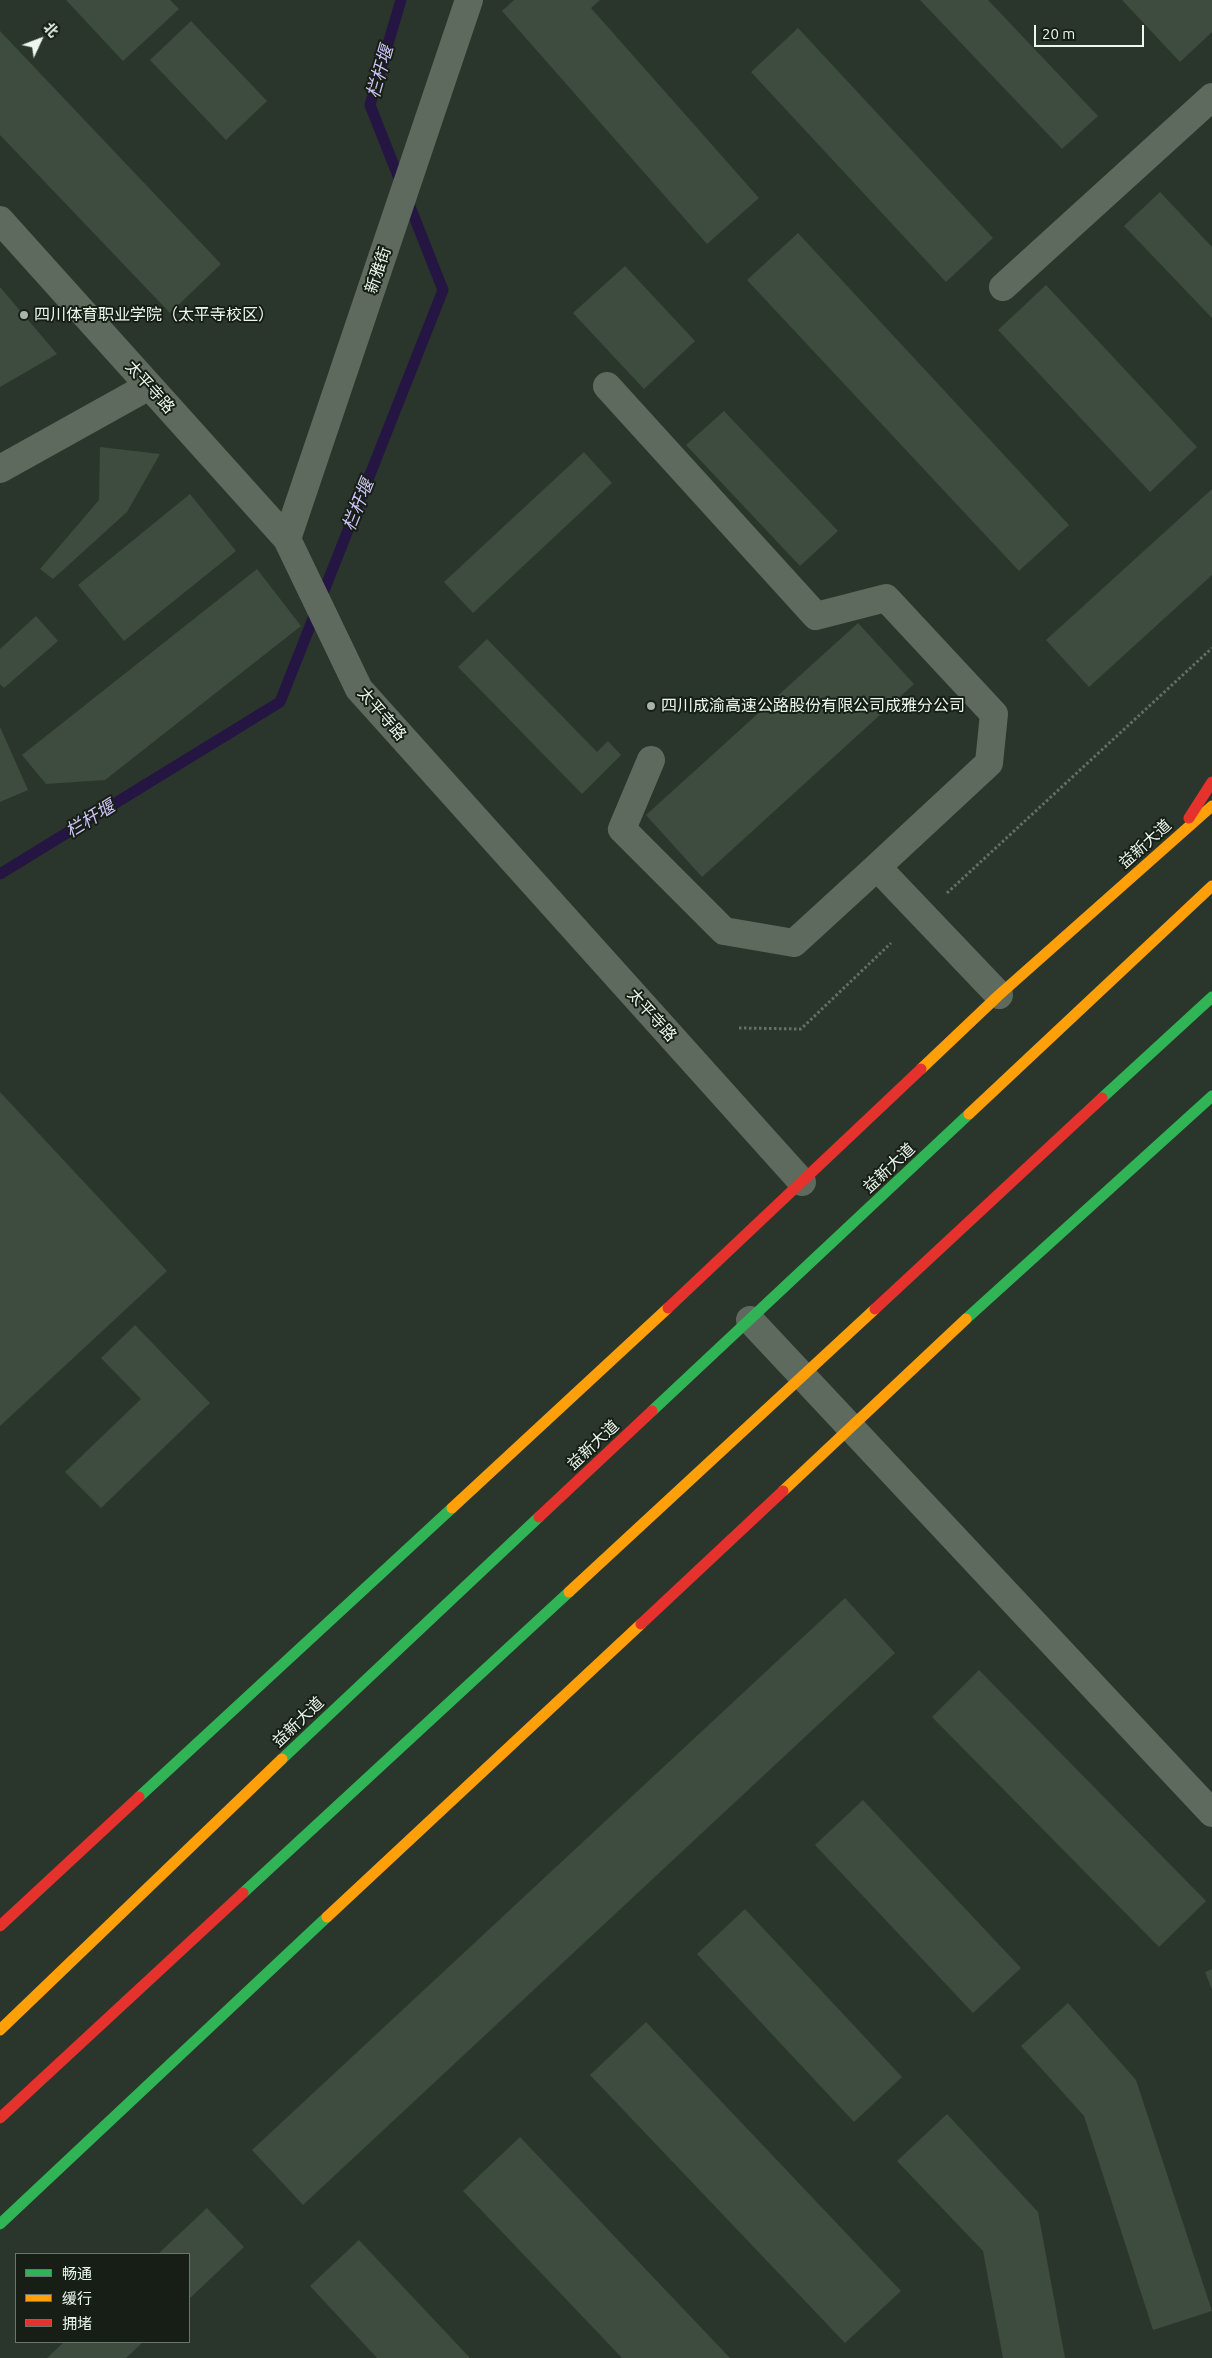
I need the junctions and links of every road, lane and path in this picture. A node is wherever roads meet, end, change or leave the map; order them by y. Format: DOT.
graph roads {
  1 [pos="469,0"];
  2 [pos="1212,97"];
  3 [pos="0,220"];
  4 [pos="1003,288"];
  5 [pos="149,386"];
  6 [pos="607,386"];
  7 [pos="0,470"];
  8 [pos="287,539"];
  9 [pos="1212,648"];
  10 [pos="652,760"];
  11 [pos="1212,782"];
  12 [pos="1212,806"];
  13 [pos="1177,837"];
  14 [pos="877,867"];
  15 [pos="1212,887"];
  16 [pos="944,896"];
  17 [pos="892,944"];
  18 [pos="999,996"];
  19 [pos="1212,997"];
  20 [pos="739,1028"];
  21 [pos="1212,1096"];
  22 [pos="802,1182"];
  23 [pos="750,1320"];
  24 [pos="1212,1812"];
  25 [pos="0,1926"];
  26 [pos="0,2030"];
  27 [pos="0,2118"];
  28 [pos="0,2224"];
  1 -- 8 [label="street, 新雅街"];
  2 -- 4 [label="street"];
  3 -- 5 [label="street, 太平寺路"];
  5 -- 7 [label="street"];
  5 -- 8 [label="street, 太平寺路"];
  6 -- 14 [label="street"];
  8 -- 22 [label="street, 太平寺路"];
  9 -- 16 [label="path"];
  10 -- 14 [label="street"];
  11 -- 13 [label="main road"];
  12 -- 13 [label="main road, 益新大道"];
  13 -- 18 [label="main road, 益新大道"];
  14 -- 18 [label="street"];
  15 -- 23 [label="main road, 益新大道"];
  17 -- 20 [label="path"];
  18 -- 22 [label="main road, 益新大道"];
  19 -- 27 [label="main road, bridge"];
  21 -- 28 [label="main road, bridge"];
  22 -- 25 [label="main road, 益新大道"];
  23 -- 24 [label="street"];
  23 -- 26 [label="main road, 益新大道"];
}
